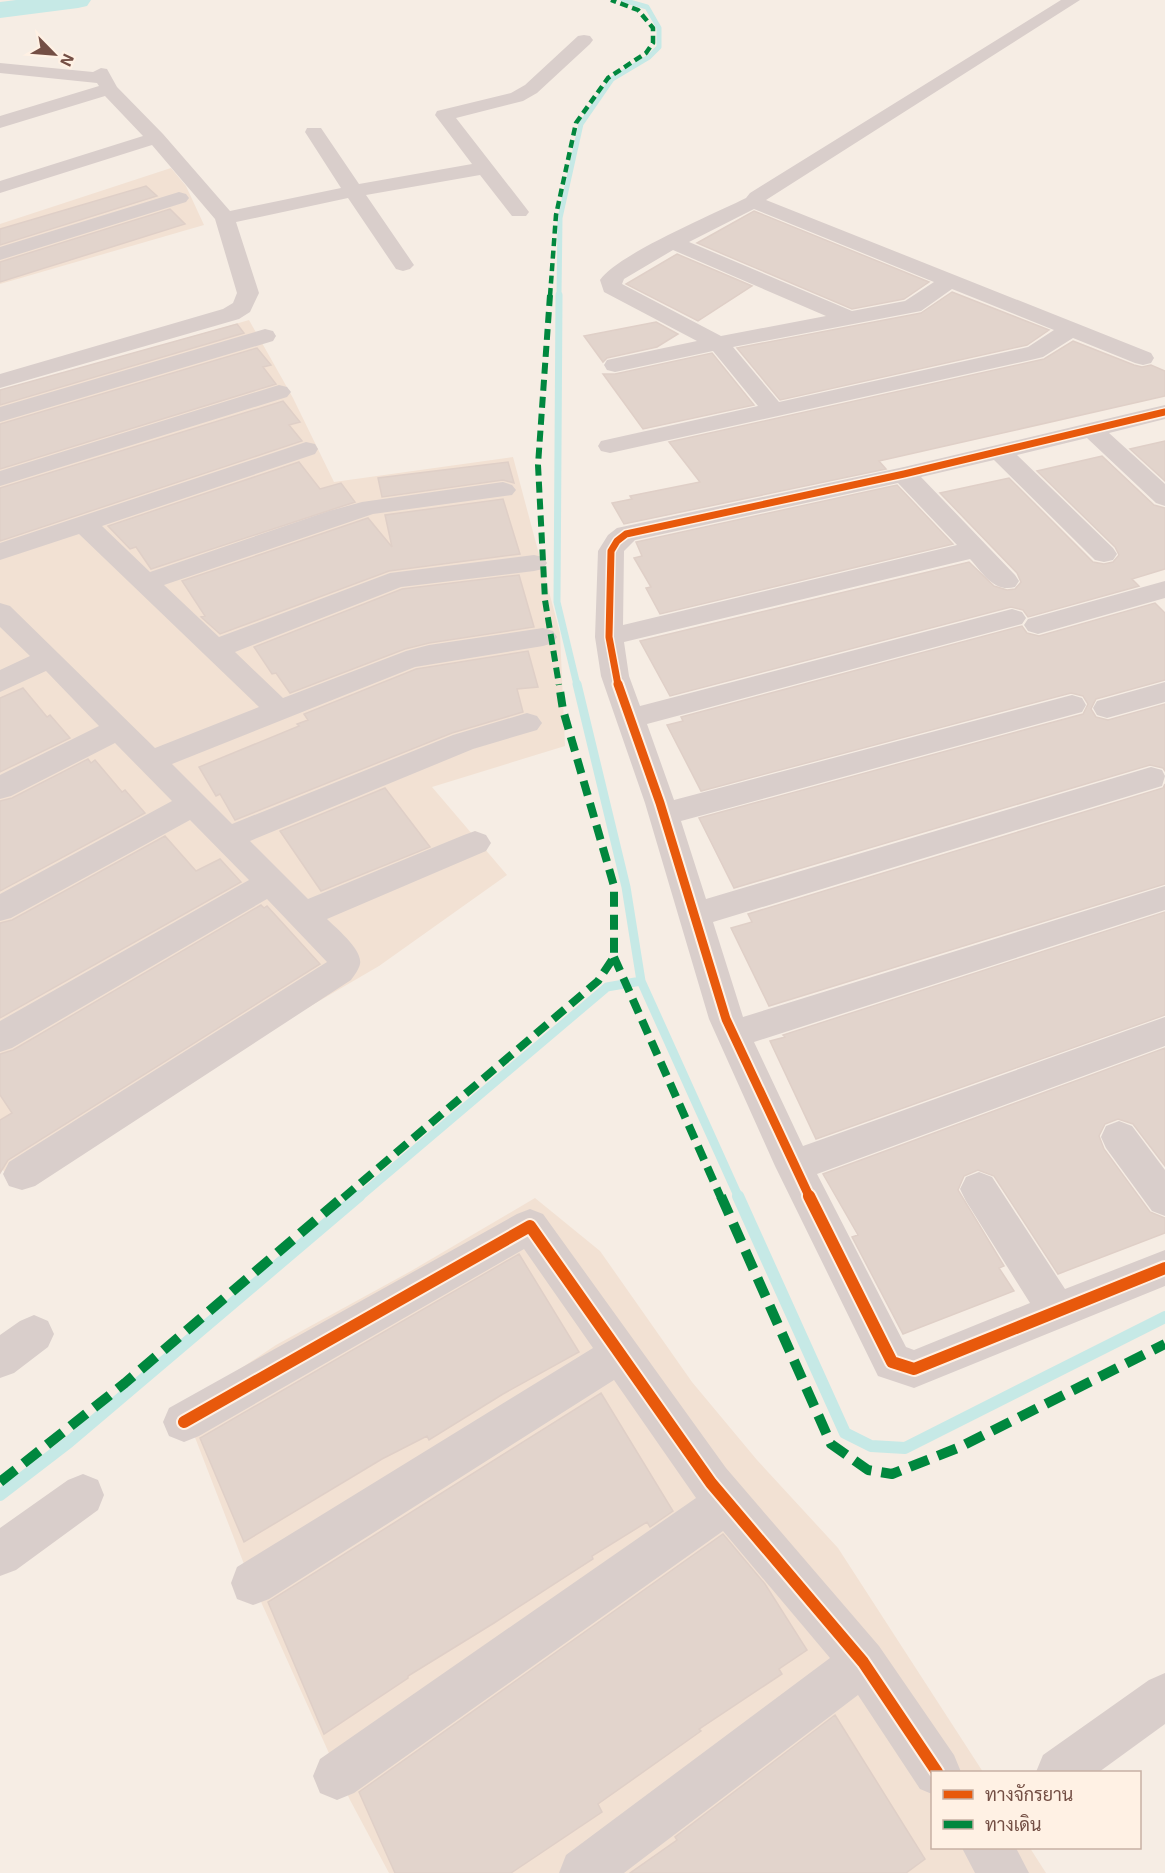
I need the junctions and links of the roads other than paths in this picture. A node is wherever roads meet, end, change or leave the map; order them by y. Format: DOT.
graph roads {
  1 [pos="1072,0"];
  2 [pos="584,39"];
  3 [pos="0,68"];
  4 [pos="104,80"];
  5 [pos="0,122"];
  6 [pos="314,132"];
  7 [pos="156,138"];
  8 [pos="485,168"];
  9 [pos="0,187"];
  10 [pos="354,192"];
  11 [pos="179,198"];
  12 [pos="753,202"];
  13 [pos="519,212"];
  14 [pos="225,218"];
  15 [pos="672,242"];
  16 [pos="0,255"];
  17 [pos="404,265"];
  18 [pos="950,281"];
  19 [pos="850,319"];
  20 [pos="1071,329"];
  21 [pos="265,336"];
  22 [pos="718,343"];
  23 [pos="1143,358"];
  24 [pos="615,365"];
  25 [pos="0,381"];
  26 [pos="279,392"];
  27 [pos="773,410"];
  28 [pos="1165,412"];
  29 [pos="0,415"];
  30 [pos="1091,429"];
  31 [pos="610,446"];
  32 [pos="306,449"];
  33 [pos="999,451"];
  34 [pos="904,474"];
  35 [pos="0,479"];
  36 [pos="502,490"];
  37 [pos="1165,498"];
  38 [pos="84,524"];
  39 [pos="976,549"];
  40 [pos="0,552"];
  41 [pos="1104,554"];
  42 [pos="534,563"];
  43 [pos="1006,581"];
  44 [pos="146,582"];
  45 [pos="1162,594"];
  46 [pos="0,612"];
  47 [pos="543,637"];
  48 [pos="609,637"];
  49 [pos="216,649"];
  50 [pos="49,658"];
  51 [pos="0,682"];
  52 [pos="1165,692"];
  53 [pos="1072,705"];
  54 [pos="1107,708"];
  55 [pos="280,711"];
  56 [pos="632,718"];
  57 [pos="527,723"];
  58 [pos="119,729"];
  59 [pos="151,761"];
  60 [pos="1151,778"];
  61 [pos="0,788"];
  62 [pos="193,804"];
  63 [pos="664,814"];
  64 [pos="227,838"];
  65 [pos="475,843"];
  66 [pos="271,882"];
  67 [pos="1165,898"];
  68 [pos="0,909"];
  69 [pos="303,915"];
  70 [pos="695,915"];
  71 [pos="1165,1031"];
  72 [pos="733,1034"];
  73 [pos="0,1038"];
  74 [pos="1119,1137"];
  75 [pos="794,1166"];
  76 [pos="22,1174"];
  77 [pos="979,1189"];
  78 [pos="1165,1199"];
  79 [pos="1165,1268"];
  80 [pos="1057,1311"];
  81 [pos="34,1334"];
  82 [pos="620,1354"];
  83 [pos="0,1359"];
  84 [pos="184,1422"];
  85 [pos="83,1495"];
  86 [pos="727,1502"];
  87 [pos="0,1554"];
  88 [pos="253,1583"];
  89 [pos="863,1662"];
  90 [pos="1165,1696"];
  91 [pos="936,1771"];
  92 [pos="1063,1771"];
  93 [pos="337,1776"];
  94 [pos="584,1873"];
  1 -- 12 [label="street"];
  2 -- 8 [label="street"];
  3 -- 4 [label="street"];
  4 -- 5 [label="street"];
  4 -- 7 [label="street"];
  6 -- 10 [label="street"];
  7 -- 9 [label="street"];
  7 -- 14 [label="street"];
  8 -- 10 [label="street"];
  8 -- 13 [label="street"];
  10 -- 14 [label="street"];
  10 -- 17 [label="street"];
  11 -- 16 [label="street"];
  12 -- 15 [label="street"];
  12 -- 18 [label="street"];
  14 -- 25 [label="street"];
  15 -- 19 [label="street"];
  15 -- 22 [label="street"];
  18 -- 19 [label="street"];
  18 -- 20 [label="street"];
  19 -- 22 [label="street"];
  20 -- 23 [label="street"];
  20 -- 27 [label="street"];
  21 -- 29 [label="street"];
  22 -- 24 [label="street"];
  22 -- 27 [label="street"];
  26 -- 35 [label="street"];
  27 -- 31 [label="street"];
  28 -- 30 [label="street"];
  30 -- 33 [label="street"];
  30 -- 37 [label="street"];
  32 -- 38 [label="street"];
  33 -- 34 [label="street"];
  33 -- 41 [label="street"];
  34 -- 39 [label="street"];
  34 -- 48 [label="street"];
  36 -- 44 [label="street"];
  38 -- 40 [label="street"];
  38 -- 44 [label="street"];
  39 -- 43 [label="street"];
  39 -- 48 [label="street"];
  42 -- 49 [label="street"];
  44 -- 49 [label="street"];
  45 -- 56 [label="street"];
  46 -- 50 [label="street"];
  47 -- 55 [label="street"];
  48 -- 56 [label="street"];
  49 -- 55 [label="street"];
  50 -- 51 [label="street"];
  50 -- 58 [label="street"];
  52 -- 54 [label="street"];
  53 -- 63 [label="street"];
  55 -- 59 [label="street"];
  56 -- 63 [label="street"];
  57 -- 64 [label="street"];
  58 -- 59 [label="street"];
  58 -- 61 [label="street"];
  59 -- 62 [label="street"];
  60 -- 70 [label="street"];
  62 -- 64 [label="street"];
  62 -- 68 [label="street"];
  63 -- 70 [label="street"];
  64 -- 66 [label="street"];
  65 -- 69 [label="street"];
  66 -- 69 [label="street"];
  66 -- 73 [label="street"];
  67 -- 72 [label="street"];
  69 -- 76 [label="street"];
  70 -- 72 [label="street"];
  71 -- 75 [label="street"];
  72 -- 75 [label="street"];
  74 -- 78 [label="street"];
  75 -- 80 [label="street"];
  77 -- 80 [label="street"];
  79 -- 80 [label="street"];
  81 -- 83 [label="street"];
  82 -- 84 [label="street"];
  82 -- 86 [label="street"];
  82 -- 88 [label="street"];
  85 -- 87 [label="street"];
  86 -- 89 [label="street"];
  86 -- 93 [label="street"];
  89 -- 91 [label="street"];
  89 -- 94 [label="street"];
  90 -- 92 [label="street"];
}
